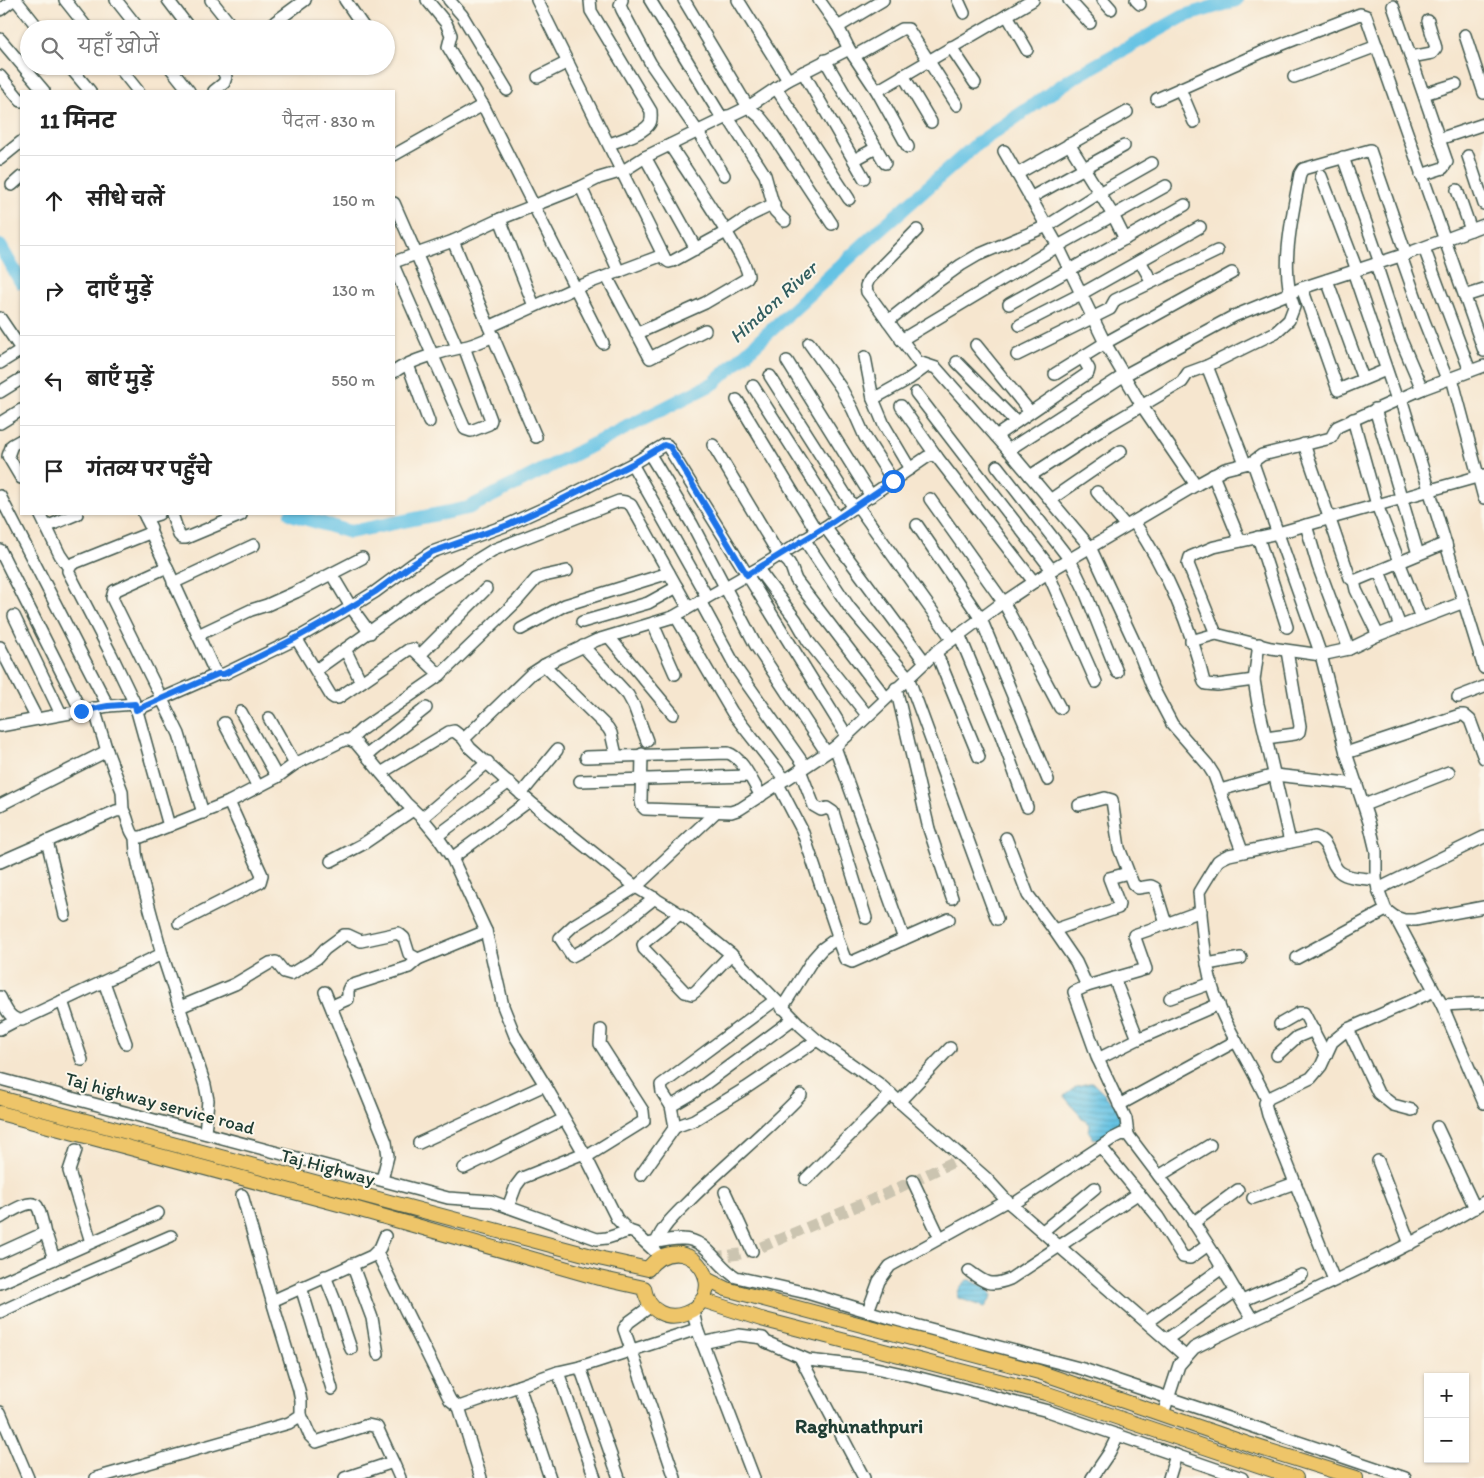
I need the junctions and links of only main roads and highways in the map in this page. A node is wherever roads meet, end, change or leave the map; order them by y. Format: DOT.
graph roads {
  1 [pos="0,1098"];
  2 [pos="0,1113"];
  3 [pos="706,1279"];
  4 [pos="702,1300"];
  5 [pos="1296,1478"];
  6 [pos="1356,1478"];
  1 -- 3 [label="main road, Taj Highway"];
  2 -- 4 [label="main road"];
  3 -- 4 [label="main road"];
  3 -- 6 [label="main road"];
  4 -- 5 [label="main road"];
}
